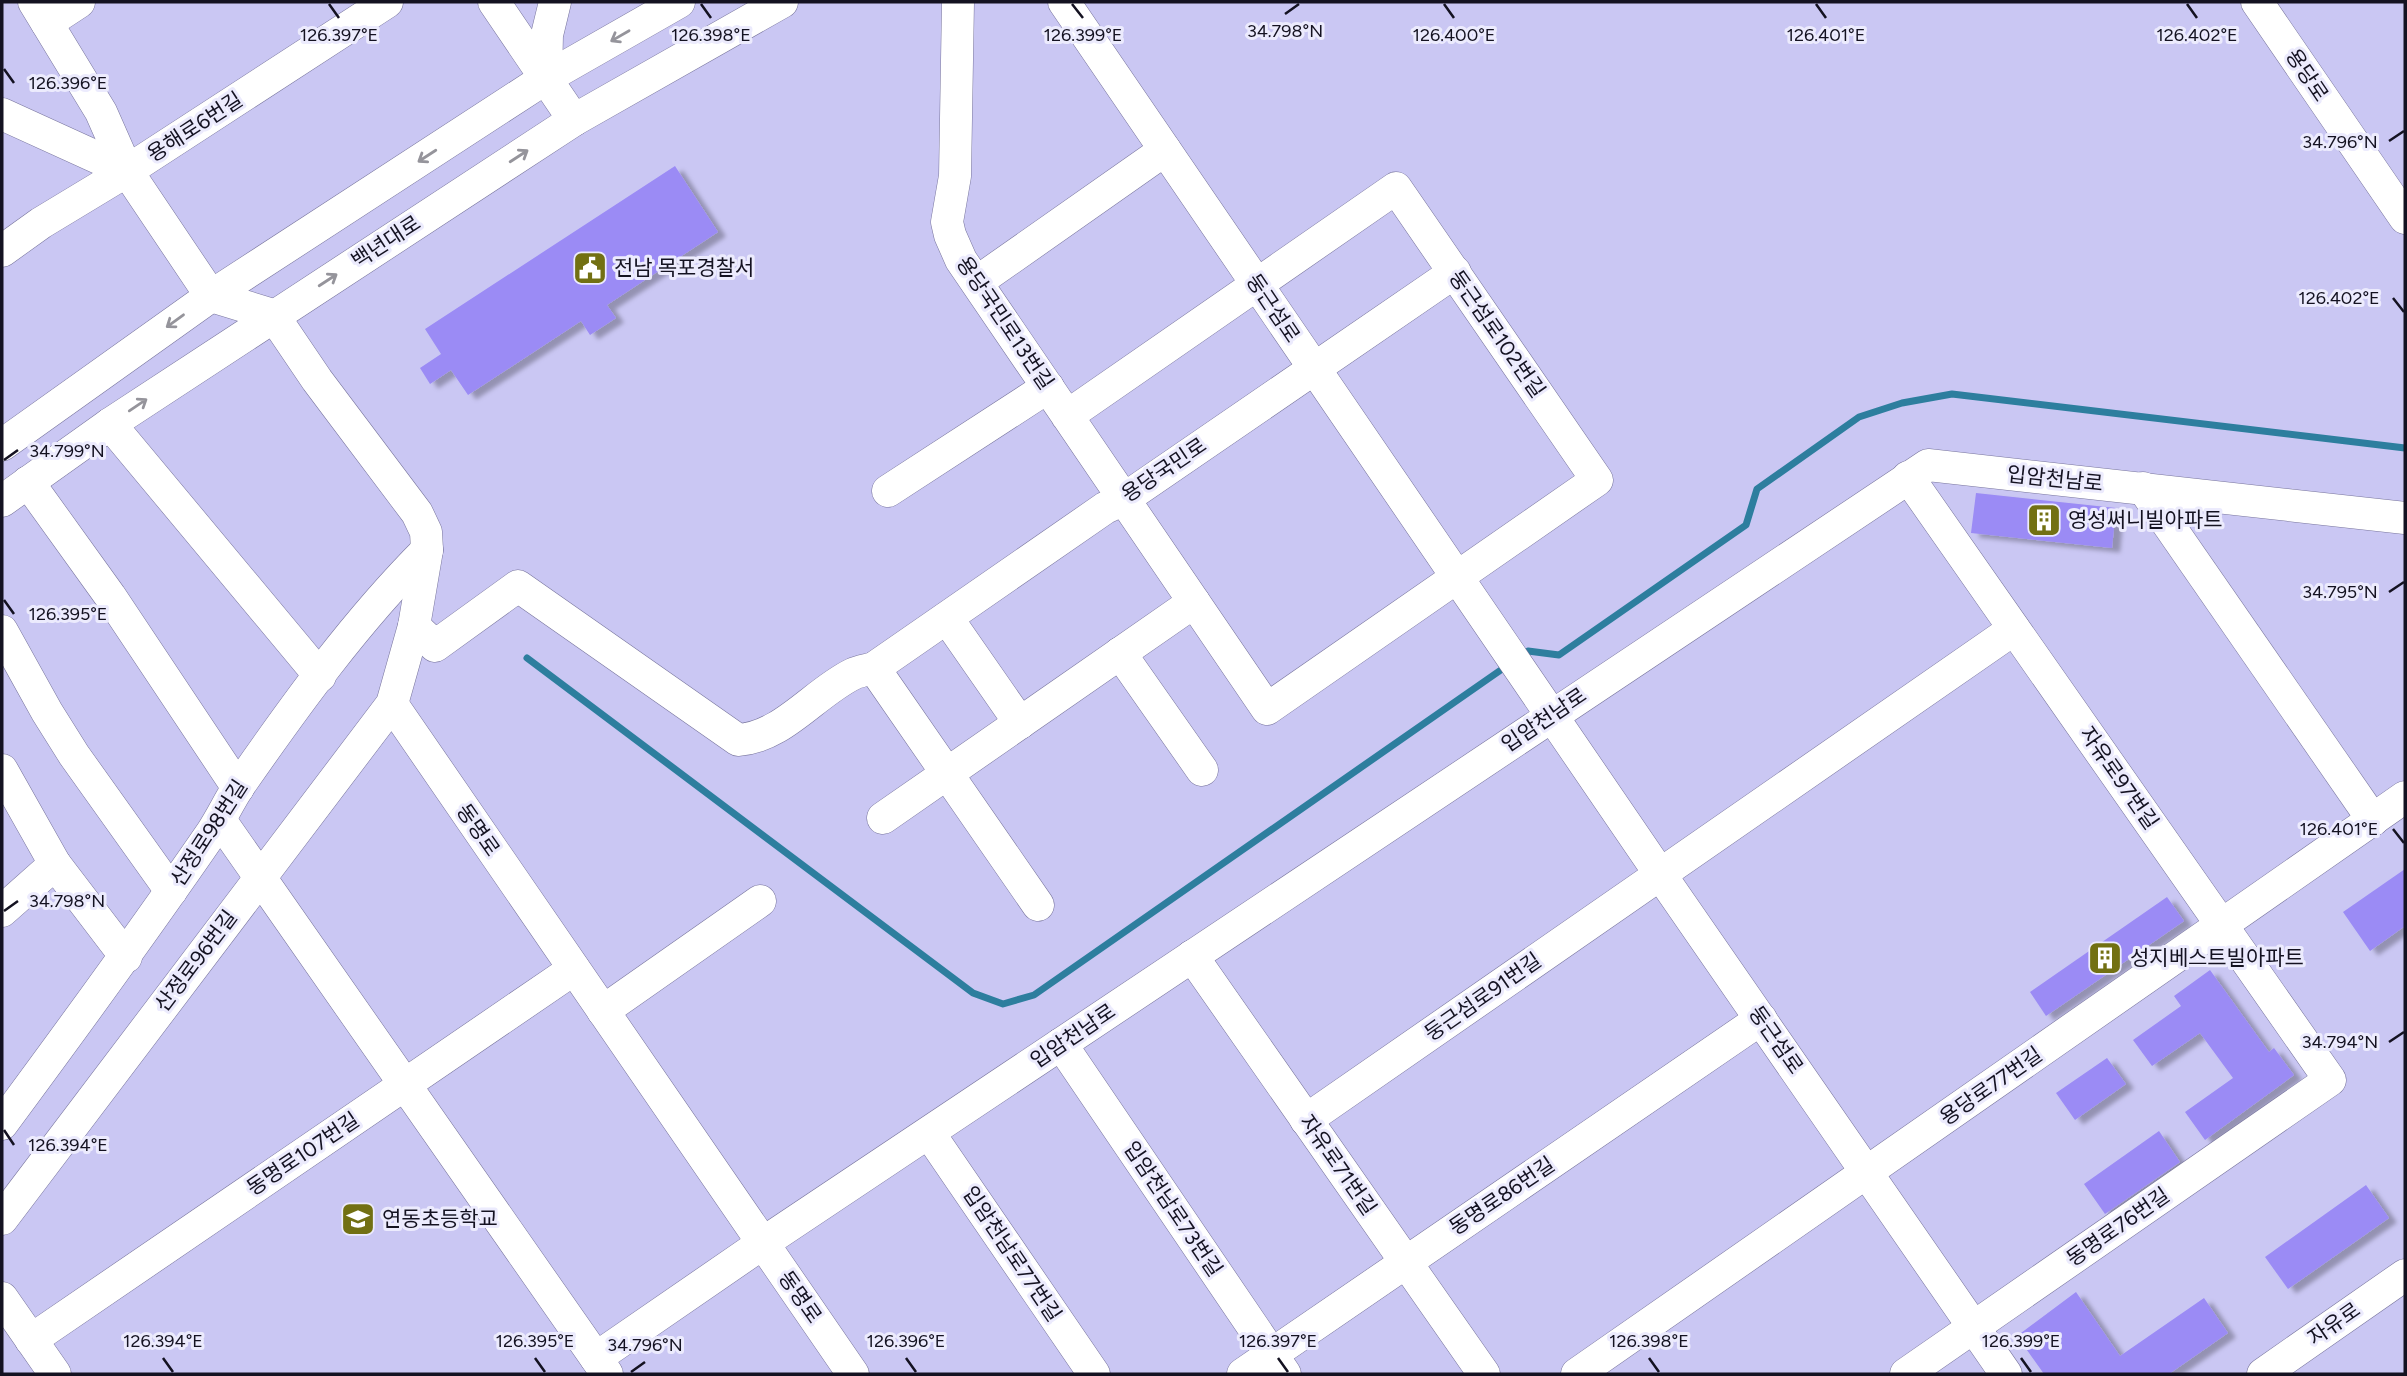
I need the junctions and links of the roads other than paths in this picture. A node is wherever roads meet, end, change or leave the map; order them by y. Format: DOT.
graph roads {
  1 [pos="79,2"];
  2 [pos="387,2"];
  3 [pos="494,2"];
  4 [pos="555,2"];
  5 [pos="679,2"];
  6 [pos="782,2"];
  7 [pos="958,2"];
  8 [pos="1064,2"];
  9 [pos="2257,2"];
  10 [pos="41,12"];
  11 [pos="546,78"];
  12 [pos="2,114"];
  13 [pos="574,120"];
  14 [pos="1165,150"];
  15 [pos="127,171"];
  16 [pos="2405,218"];
  17 [pos="2,251"];
  18 [pos="1455,272"];
  19 [pos="977,282"];
  20 [pos="1258,285"];
  21 [pos="211,296"];
  22 [pos="273,315"];
  23 [pos="1315,368"];
  24 [pos="1048,387"];
  25 [pos="1067,416"];
  26 [pos="110,424"];
  27 [pos="2,445"];
  28 [pos="1908,477"];
  29 [pos="28,482"];
  30 [pos="2143,488"];
  31 [pos="888,491"];
  32 [pos="1124,499"];
  33 [pos="2,501"];
  34 [pos="2396,516"];
  35 [pos="2405,542"];
  36 [pos="427,550"];
  37 [pos="1457,576"];
  38 [pos="1194,602"];
  39 [pos="947,618"];
  40 [pos="414,626"];
  41 [pos="2014,629"];
  42 [pos="2,631"];
  43 [pos="1120,653"];
  44 [pos="874,668"];
  45 [pos="320,676"];
  46 [pos="392,704"];
  47 [pos="1549,710"];
  48 [pos="1020,723"];
  49 [pos="2,770"];
  50 [pos="1202,770"];
  51 [pos="948,774"];
  52 [pos="237,789"];
  53 [pos="2405,797"];
  54 [pos="883,818"];
  55 [pos="220,820"];
  56 [pos="2373,820"];
  57 [pos="55,864"];
  58 [pos="1660,874"];
  59 [pos="260,877"];
  60 [pos="171,891"];
  61 [pos="760,901"];
  62 [pos="1038,905"];
  63 [pos="2,911"];
  64 [pos="2222,925"];
  65 [pos="126,957"];
  66 [pos="1192,957"];
  67 [pos="574,969"];
  68 [pos="603,1011"];
  69 [pos="1761,1019"];
  70 [pos="1061,1044"];
  71 [pos="2330,1080"];
  72 [pos="405,1084"];
  73 [pos="1306,1121"];
  74 [pos="2,1124"];
  75 [pos="929,1133"];
  76 [pos="1868,1172"];
  77 [pos="2,1219"];
  78 [pos="763,1243"];
  79 [pos="1406,1262"];
  80 [pos="2405,1275"];
  81 [pos="2,1298"];
  82 [pos="1973,1326"];
  83 [pos="31,1340"];
  84 [pos="1279,1364"];
  85 [pos="602,1366"];
  86 [pos="55,1374"];
  87 [pos="853,1374"];
  88 [pos="1094,1374"];
  89 [pos="1243,1374"];
  90 [pos="1484,1374"];
  91 [pos="1577,1374"];
  92 [pos="1906,1374"];
  93 [pos="2006,1374"];
  94 [pos="2263,1374"];
  1 -- 10 [label="street"];
  2 -- 15 [label="street, 용해로6번길"];
  3 -- 11 [label="street"];
  4 -- 11 [label="street"];
  5 -- 11 [label="street, one-way"];
  6 -- 13 [label="street, 백년대로"];
  7 -- 19 [label="street, 용당국민로13번길"];
  8 -- 14 [label="street, 둥근섬로"];
  9 -- 16 [label="street, 용당로"];
  10 -- 15 [label="street"];
  11 -- 13 [label="street"];
  11 -- 21 [label="street, one-way"];
  12 -- 15 [label="street"];
  22 -- 13 [label="street, 백년대로, one-way"];
  14 -- 19 [label="street"];
  14 -- 20 [label="street, 둥근섬로"];
  15 -- 17 [label="street, 용해로6번길"];
  15 -- 21 [label="street"];
  18 -- 20 [label="street, 둥근섬로102번길"];
  18 -- 23 [label="street, 용당국민로"];
  18 -- 37 [label="street, 둥근섬로102번길"];
  19 -- 24 [label="street, 용당국민로13번길"];
  20 -- 23 [label="street, 둥근섬로"];
  20 -- 25 [label="street"];
  21 -- 22 [label="street"];
  21 -- 27 [label="street, one-way"];
  26 -- 22 [label="street, 백년대로, one-way"];
  22 -- 36 [label="street"];
  23 -- 32 [label="street, 용당국민로"];
  23 -- 37 [label="street, 둥근섬로"];
  24 -- 25 [label="street, 용당국민로13번길"];
  24 -- 31 [label="street"];
  25 -- 32 [label="street, 용당국민로13번길"];
  26 -- 29 [label="street, 백년대로"];
  26 -- 45 [label="street"];
  28 -- 30 [label="street, 입암천남로"];
  28 -- 41 [label="street, 자유로97번길"];
  28 -- 47 [label="street, 입암천남로"];
  29 -- 33 [label="street, 백년대로"];
  29 -- 52 [label="street"];
  30 -- 34 [label="street, 입암천남로"];
  30 -- 56 [label="street"];
  32 -- 38 [label="street, 용당국민로13번길"];
  32 -- 39 [label="street, 용당국민로"];
  34 -- 35 [label="street"];
  36 -- 40 [label="street"];
  36 -- 45 [label="street, 산정로98번길"];
  37 -- 38 [label="street, 용당국민로13번길"];
  37 -- 47 [label="street, 둥근섬로"];
  38 -- 43 [label="street"];
  39 -- 44 [label="street, 용당국민로"];
  39 -- 48 [label="street"];
  40 -- 44 [label="street, 용당국민로"];
  40 -- 46 [label="street"];
  41 -- 58 [label="street, 둥근섬로91번길"];
  41 -- 64 [label="street, 자유로97번길"];
  42 -- 60 [label="street"];
  43 -- 48 [label="street"];
  43 -- 50 [label="street"];
  44 -- 51 [label="street"];
  45 -- 52 [label="street, 산정로98번길"];
  46 -- 59 [label="street, 산정로96번길"];
  46 -- 67 [label="street, 동명로"];
  47 -- 58 [label="street, 둥근섬로"];
  47 -- 66 [label="street, 입암천남로"];
  48 -- 51 [label="street"];
  49 -- 57 [label="street"];
  51 -- 54 [label="street"];
  51 -- 62 [label="street"];
  52 -- 55 [label="street, 산정로98번길"];
  53 -- 56 [label="street, 용당로77번길"];
  55 -- 59 [label="street"];
  55 -- 60 [label="street, 산정로98번길"];
  56 -- 64 [label="street, 용당로77번길"];
  57 -- 63 [label="street"];
  57 -- 65 [label="street"];
  58 -- 69 [label="street, 둥근섬로"];
  58 -- 73 [label="street, 둥근섬로91번길"];
  59 -- 72 [label="street"];
  59 -- 77 [label="street, 산정로96번길"];
  60 -- 65 [label="street, 산정로98번길"];
  61 -- 68 [label="street"];
  64 -- 71 [label="street, 자유로97번길"];
  64 -- 76 [label="street, 용당로77번길"];
  65 -- 74 [label="street, 산정로98번길"];
  66 -- 70 [label="street, 입암천남로"];
  66 -- 73 [label="street, 자유로71번길"];
  67 -- 68 [label="street, 동명로"];
  67 -- 72 [label="street, 동명로107번길"];
  68 -- 78 [label="street, 동명로"];
  69 -- 76 [label="street, 둥근섬로"];
  69 -- 79 [label="street, 동명로86번길"];
  70 -- 75 [label="street, 입암천남로"];
  70 -- 84 [label="street, 입암천남로73번길"];
  71 -- 82 [label="street, 동명로76번길"];
  72 -- 83 [label="street, 동명로107번길"];
  72 -- 85 [label="street"];
  73 -- 79 [label="street, 자유로71번길"];
  75 -- 78 [label="street, 입암천남로"];
  75 -- 88 [label="street, 입암천남로77번길"];
  76 -- 82 [label="street, 둥근섬로"];
  76 -- 91 [label="street, 용당로77번길"];
  78 -- 85 [label="street, 입암천남로"];
  78 -- 87 [label="street, 동명로"];
  79 -- 84 [label="street, 동명로86번길"];
  79 -- 90 [label="street, 자유로71번길"];
  80 -- 94 [label="street, 자유로"];
  81 -- 83 [label="street"];
  82 -- 92 [label="street, 동명로76번길"];
  82 -- 93 [label="street, 둥근섬로"];
  83 -- 86 [label="street"];
  84 -- 89 [label="street, 동명로86번길"];
}
